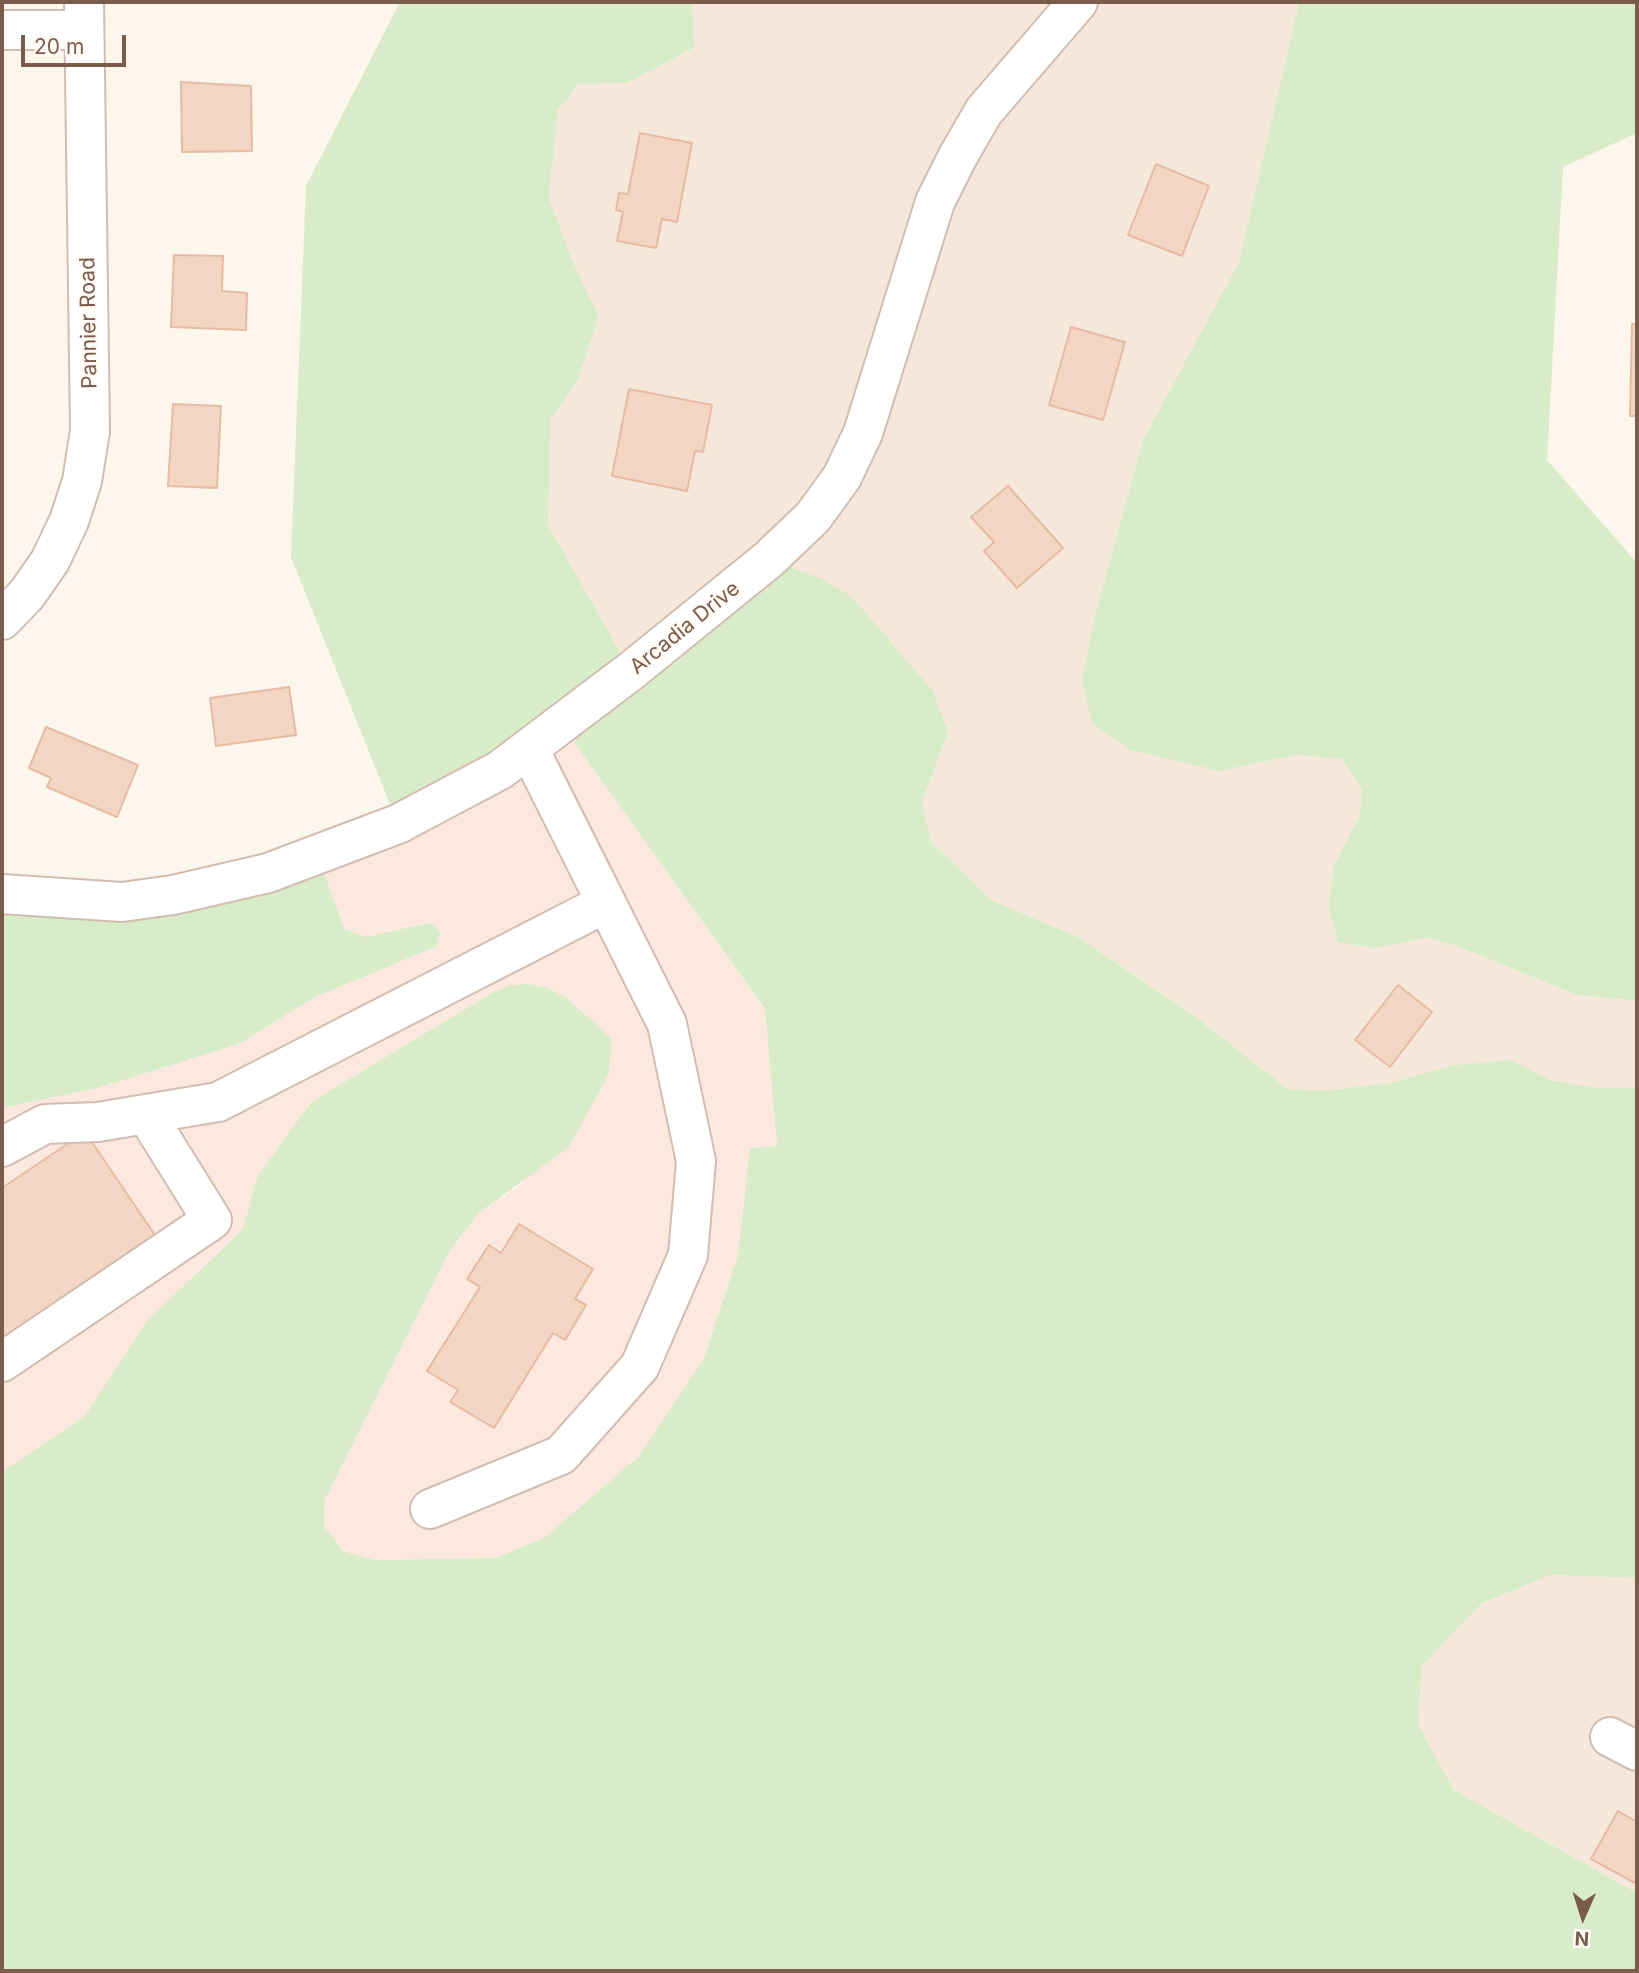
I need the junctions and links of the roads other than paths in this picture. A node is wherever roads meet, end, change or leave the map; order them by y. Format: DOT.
graph roads {
  1 [pos="1078,2"];
  2 [pos="84,16"];
  3 [pos="2,30"];
  4 [pos="2,620"];
  5 [pos="529,749"];
  6 [pos="2,894"];
  7 [pos="606,903"];
  8 [pos="146,1114"];
  9 [pos="2,1147"];
  10 [pos="2,1362"];
  11 [pos="430,1509"];
  1 -- 5 [label="street, Arcadia Drive"];
  2 -- 3 [label="street"];
  2 -- 4 [label="street, Pannier Road"];
  5 -- 6 [label="street, Arcadia Drive"];
  5 -- 7 [label="street"];
  7 -- 8 [label="street"];
  7 -- 11 [label="street"];
  8 -- 9 [label="street"];
  8 -- 10 [label="street"];
}
